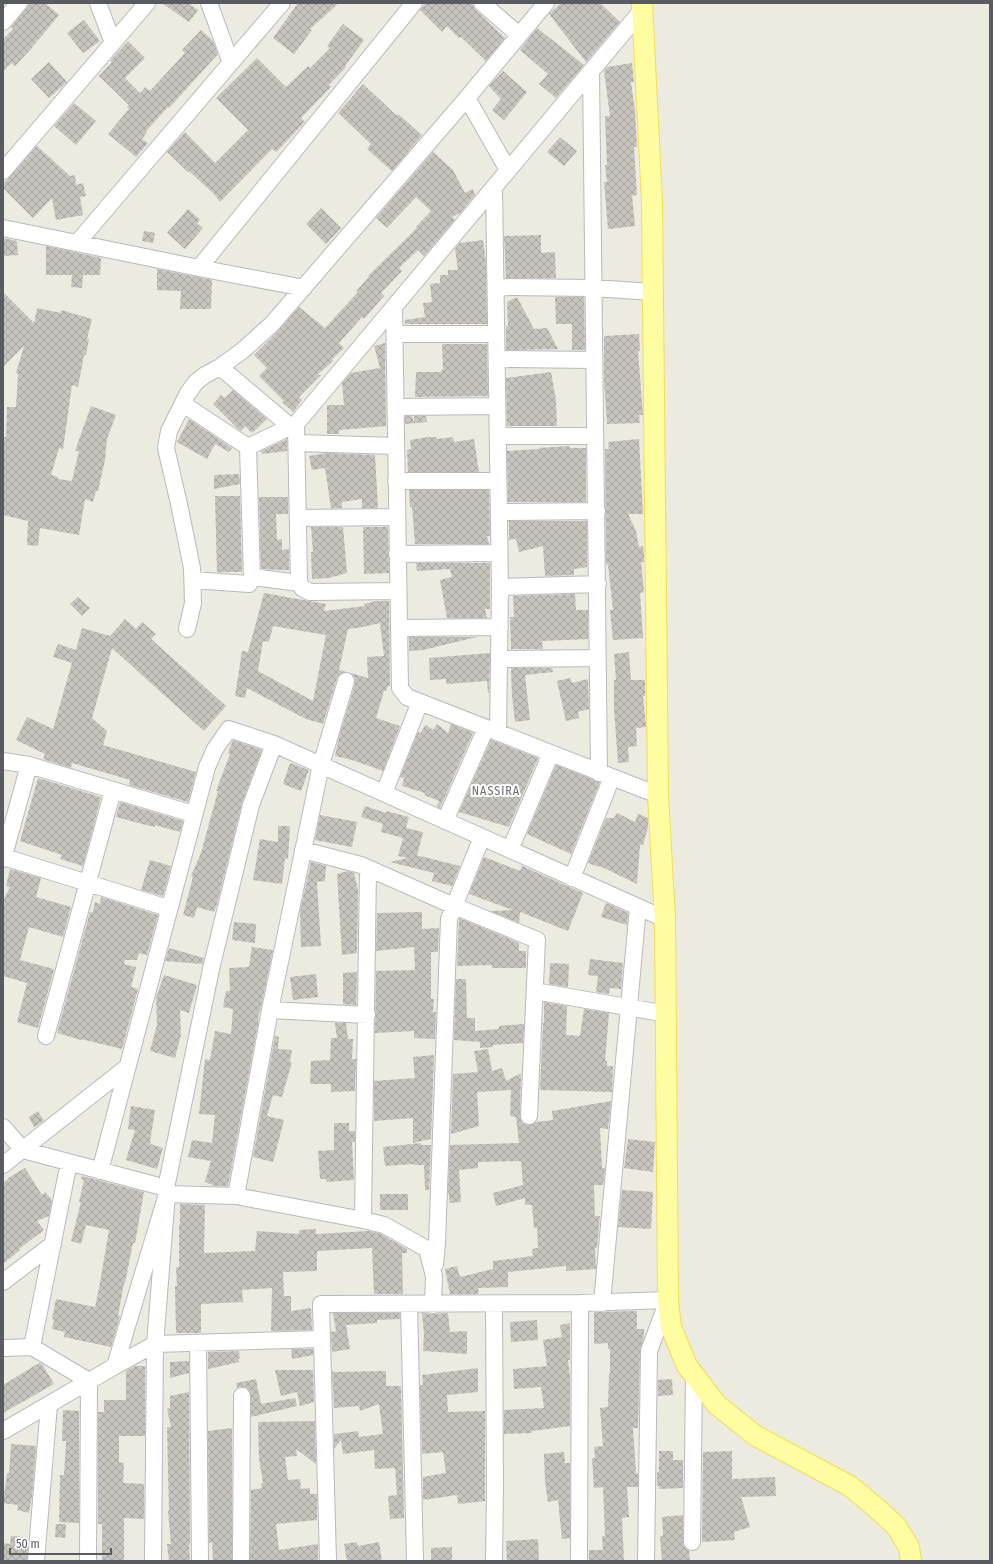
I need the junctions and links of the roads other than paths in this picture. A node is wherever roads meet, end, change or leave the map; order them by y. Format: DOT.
graph roads {
  1 [pos="19,3"];
  2 [pos="98,3"];
  3 [pos="147,3"];
  4 [pos="209,3"];
  5 [pos="282,3"];
  6 [pos="414,3"];
  7 [pos="482,3"];
  8 [pos="546,3"];
  9 [pos="642,6"];
  10 [pos="3,22"];
  11 [pos="520,35"];
  12 [pos="113,44"];
  13 [pos="231,62"];
  14 [pos="591,71"];
  15 [pos="467,98"];
  16 [pos="508,170"];
  17 [pos="3,171"];
  18 [pos="494,187"];
  19 [pos="3,228"];
  20 [pos="78,243"];
  21 [pos="199,268"];
  22 [pos="496,287"];
  23 [pos="304,288"];
  24 [pos="593,288"];
  25 [pos="653,292"];
  26 [pos="394,307"];
  27 [pos="395,334"];
  28 [pos="496,334"];
  29 [pos="497,359"];
  30 [pos="594,360"];
  31 [pos="220,367"];
  32 [pos="183,404"];
  33 [pos="497,406"];
  34 [pos="396,407"];
  35 [pos="294,426"];
  36 [pos="498,436"];
  37 [pos="595,436"];
  38 [pos="297,443"];
  39 [pos="396,446"];
  40 [pos="248,447"];
  41 [pos="396,481"];
  42 [pos="498,481"];
  43 [pos="597,510"];
  44 [pos="499,512"];
  45 [pos="397,517"];
  46 [pos="298,518"];
  47 [pos="499,553"];
  48 [pos="397,554"];
  49 [pos="252,577"];
  50 [pos="193,580"];
  51 [pos="299,583"];
  52 [pos="598,584"];
  53 [pos="500,587"];
  54 [pos="398,591"];
  55 [pos="500,626"];
  56 [pos="399,628"];
  57 [pos="187,629"];
  58 [pos="598,658"];
  59 [pos="499,659"];
  60 [pos="346,682"];
  61 [pos="420,702"];
  62 [pos="492,730"];
  63 [pos="274,744"];
  64 [pos="551,754"];
  65 [pos="3,761"];
  66 [pos="29,765"];
  67 [pos="321,765"];
  68 [pos="605,775"];
  69 [pos="113,790"];
  70 [pos="384,794"];
  71 [pos="658,795"];
  72 [pos="193,814"];
  73 [pos="445,821"];
  74 [pos="482,837"];
  75 [pos="303,850"];
  76 [pos="510,850"];
  77 [pos="3,858"];
  78 [pos="368,868"];
  79 [pos="572,878"];
  80 [pos="88,883"];
  81 [pos="454,906"];
  82 [pos="638,907"];
  83 [pos="168,908"];
  84 [pos="665,919"];
  85 [pos="535,991"];
  86 [pos="629,1007"];
  87 [pos="270,1010"];
  88 [pos="667,1014"];
  89 [pos="367,1015"];
  90 [pos="46,1036"];
  91 [pos="127,1067"];
  92 [pos="529,1116"];
  93 [pos="3,1127"];
  94 [pos="23,1150"];
  95 [pos="69,1162"];
  96 [pos="3,1165"];
  97 [pos="100,1171"];
  98 [pos="166,1191"];
  99 [pos="236,1196"];
  100 [pos="363,1220"];
  101 [pos="53,1244"];
  102 [pos="434,1276"];
  103 [pos="3,1282"];
  104 [pos="668,1300"];
  105 [pos="580,1303"];
  106 [pos="602,1303"];
  107 [pos="409,1304"];
  108 [pos="494,1304"];
  109 [pos="433,1305"];
  110 [pos="322,1339"];
  111 [pos="198,1343"];
  112 [pos="155,1344"];
  113 [pos="32,1347"];
  114 [pos="3,1348"];
  115 [pos="116,1366"];
  116 [pos="694,1375"];
  117 [pos="88,1381"];
  118 [pos="242,1396"];
  119 [pos="48,1405"];
  120 [pos="3,1431"];
  121 [pos="692,1542"];
  122 [pos="36,1561"];
  123 [pos="88,1561"];
  124 [pos="153,1561"];
  125 [pos="200,1561"];
  126 [pos="241,1561"];
  127 [pos="328,1561"];
  128 [pos="415,1561"];
  129 [pos="494,1561"];
  130 [pos="579,1561"];
  131 [pos="646,1561"];
  132 [pos="911,1561"];
  1 -- 10 [label="street"];
  2 -- 12 [label="street"];
  3 -- 12 [label="street"];
  4 -- 13 [label="street"];
  5 -- 13 [label="street"];
  6 -- 21 [label="street"];
  7 -- 11 [label="street"];
  8 -- 11 [label="street"];
  9 -- 14 [label="street"];
  9 -- 25 [label="main road"];
  11 -- 15 [label="street"];
  12 -- 17 [label="street"];
  13 -- 20 [label="street"];
  14 -- 16 [label="street"];
  14 -- 24 [label="street"];
  15 -- 16 [label="street"];
  15 -- 23 [label="street"];
  16 -- 18 [label="street"];
  18 -- 22 [label="street"];
  18 -- 26 [label="street"];
  19 -- 20 [label="street"];
  20 -- 21 [label="street"];
  21 -- 23 [label="street"];
  22 -- 24 [label="street"];
  22 -- 28 [label="street"];
  23 -- 31 [label="street"];
  24 -- 25 [label="street"];
  24 -- 30 [label="street"];
  25 -- 71 [label="main road"];
  26 -- 27 [label="street"];
  26 -- 35 [label="street"];
  27 -- 28 [label="street"];
  27 -- 34 [label="street"];
  28 -- 29 [label="street"];
  29 -- 30 [label="street"];
  29 -- 33 [label="street"];
  30 -- 37 [label="street"];
  31 -- 32 [label="street"];
  31 -- 35 [label="street"];
  32 -- 40 [label="street"];
  32 -- 50 [label="street"];
  33 -- 34 [label="street"];
  33 -- 36 [label="street"];
  34 -- 39 [label="street"];
  35 -- 38 [label="street"];
  35 -- 40 [label="street"];
  36 -- 37 [label="street"];
  36 -- 42 [label="street"];
  37 -- 43 [label="street"];
  38 -- 39 [label="street"];
  38 -- 46 [label="street"];
  39 -- 41 [label="street"];
  40 -- 49 [label="street"];
  41 -- 42 [label="street"];
  41 -- 45 [label="street"];
  42 -- 44 [label="street"];
  43 -- 44 [label="street"];
  43 -- 52 [label="street"];
  44 -- 47 [label="street"];
  45 -- 46 [label="street"];
  45 -- 48 [label="street"];
  46 -- 51 [label="street"];
  47 -- 48 [label="street"];
  47 -- 53 [label="street"];
  48 -- 54 [label="street"];
  49 -- 50 [label="street"];
  49 -- 51 [label="street"];
  50 -- 57 [label="street"];
  51 -- 54 [label="street"];
  52 -- 53 [label="street"];
  52 -- 58 [label="street"];
  53 -- 55 [label="street"];
  54 -- 56 [label="street"];
  55 -- 56 [label="street"];
  55 -- 59 [label="street"];
  56 -- 61 [label="street"];
  58 -- 59 [label="street"];
  58 -- 68 [label="street"];
  59 -- 62 [label="street"];
  60 -- 67 [label="street"];
  61 -- 62 [label="street"];
  61 -- 70 [label="street"];
  62 -- 64 [label="street"];
  62 -- 73 [label="street"];
  63 -- 67 [label="street"];
  63 -- 72 [label="street"];
  63 -- 98 [label="street"];
  64 -- 68 [label="street"];
  64 -- 76 [label="street"];
  65 -- 66 [label="street"];
  66 -- 69 [label="street"];
  66 -- 77 [label="street"];
  67 -- 70 [label="street"];
  67 -- 75 [label="street"];
  68 -- 71 [label="street"];
  68 -- 79 [label="street"];
  69 -- 72 [label="street"];
  69 -- 80 [label="street"];
  70 -- 73 [label="street"];
  71 -- 84 [label="main road"];
  72 -- 83 [label="street"];
  73 -- 74 [label="street"];
  74 -- 76 [label="street"];
  74 -- 81 [label="street"];
  75 -- 78 [label="street"];
  75 -- 87 [label="street"];
  76 -- 79 [label="street"];
  77 -- 80 [label="street"];
  78 -- 81 [label="street"];
  78 -- 89 [label="street"];
  79 -- 82 [label="street"];
  80 -- 83 [label="street"];
  80 -- 90 [label="street"];
  81 -- 85 [label="street"];
  81 -- 102 [label="street"];
  82 -- 84 [label="street"];
  82 -- 86 [label="street"];
  83 -- 91 [label="street"];
  84 -- 88 [label="main road"];
  85 -- 86 [label="street"];
  85 -- 92 [label="street"];
  86 -- 88 [label="street"];
  86 -- 106 [label="street"];
  87 -- 89 [label="street"];
  87 -- 99 [label="street"];
  88 -- 104 [label="main road"];
  89 -- 100 [label="street"];
  91 -- 94 [label="street"];
  91 -- 97 [label="street"];
  93 -- 94 [label="street"];
  94 -- 95 [label="street"];
  94 -- 96 [label="street"];
  95 -- 97 [label="street"];
  95 -- 101 [label="street"];
  97 -- 98 [label="street"];
  98 -- 99 [label="street"];
  98 -- 112 [label="street"];
  98 -- 115 [label="street"];
  99 -- 100 [label="street"];
  100 -- 102 [label="street"];
  101 -- 103 [label="street"];
  101 -- 113 [label="street"];
  102 -- 109 [label="street"];
  104 -- 106 [label="street"];
  104 -- 116 [label="main road"];
  104 -- 131 [label="street"];
  105 -- 106 [label="street"];
  105 -- 108 [label="street"];
  105 -- 130 [label="street"];
  107 -- 109 [label="street"];
  107 -- 110 [label="street"];
  107 -- 128 [label="street"];
  108 -- 109 [label="street"];
  108 -- 129 [label="street"];
  110 -- 111 [label="street"];
  110 -- 127 [label="street"];
  111 -- 112 [label="street"];
  111 -- 125 [label="street"];
  112 -- 115 [label="street"];
  112 -- 124 [label="street"];
  113 -- 114 [label="street"];
  113 -- 117 [label="street"];
  115 -- 117 [label="street"];
  116 -- 121 [label="street"];
  116 -- 132 [label="main road"];
  117 -- 119 [label="street"];
  117 -- 123 [label="street"];
  118 -- 126 [label="street"];
  119 -- 120 [label="street"];
  119 -- 122 [label="street"];
}
